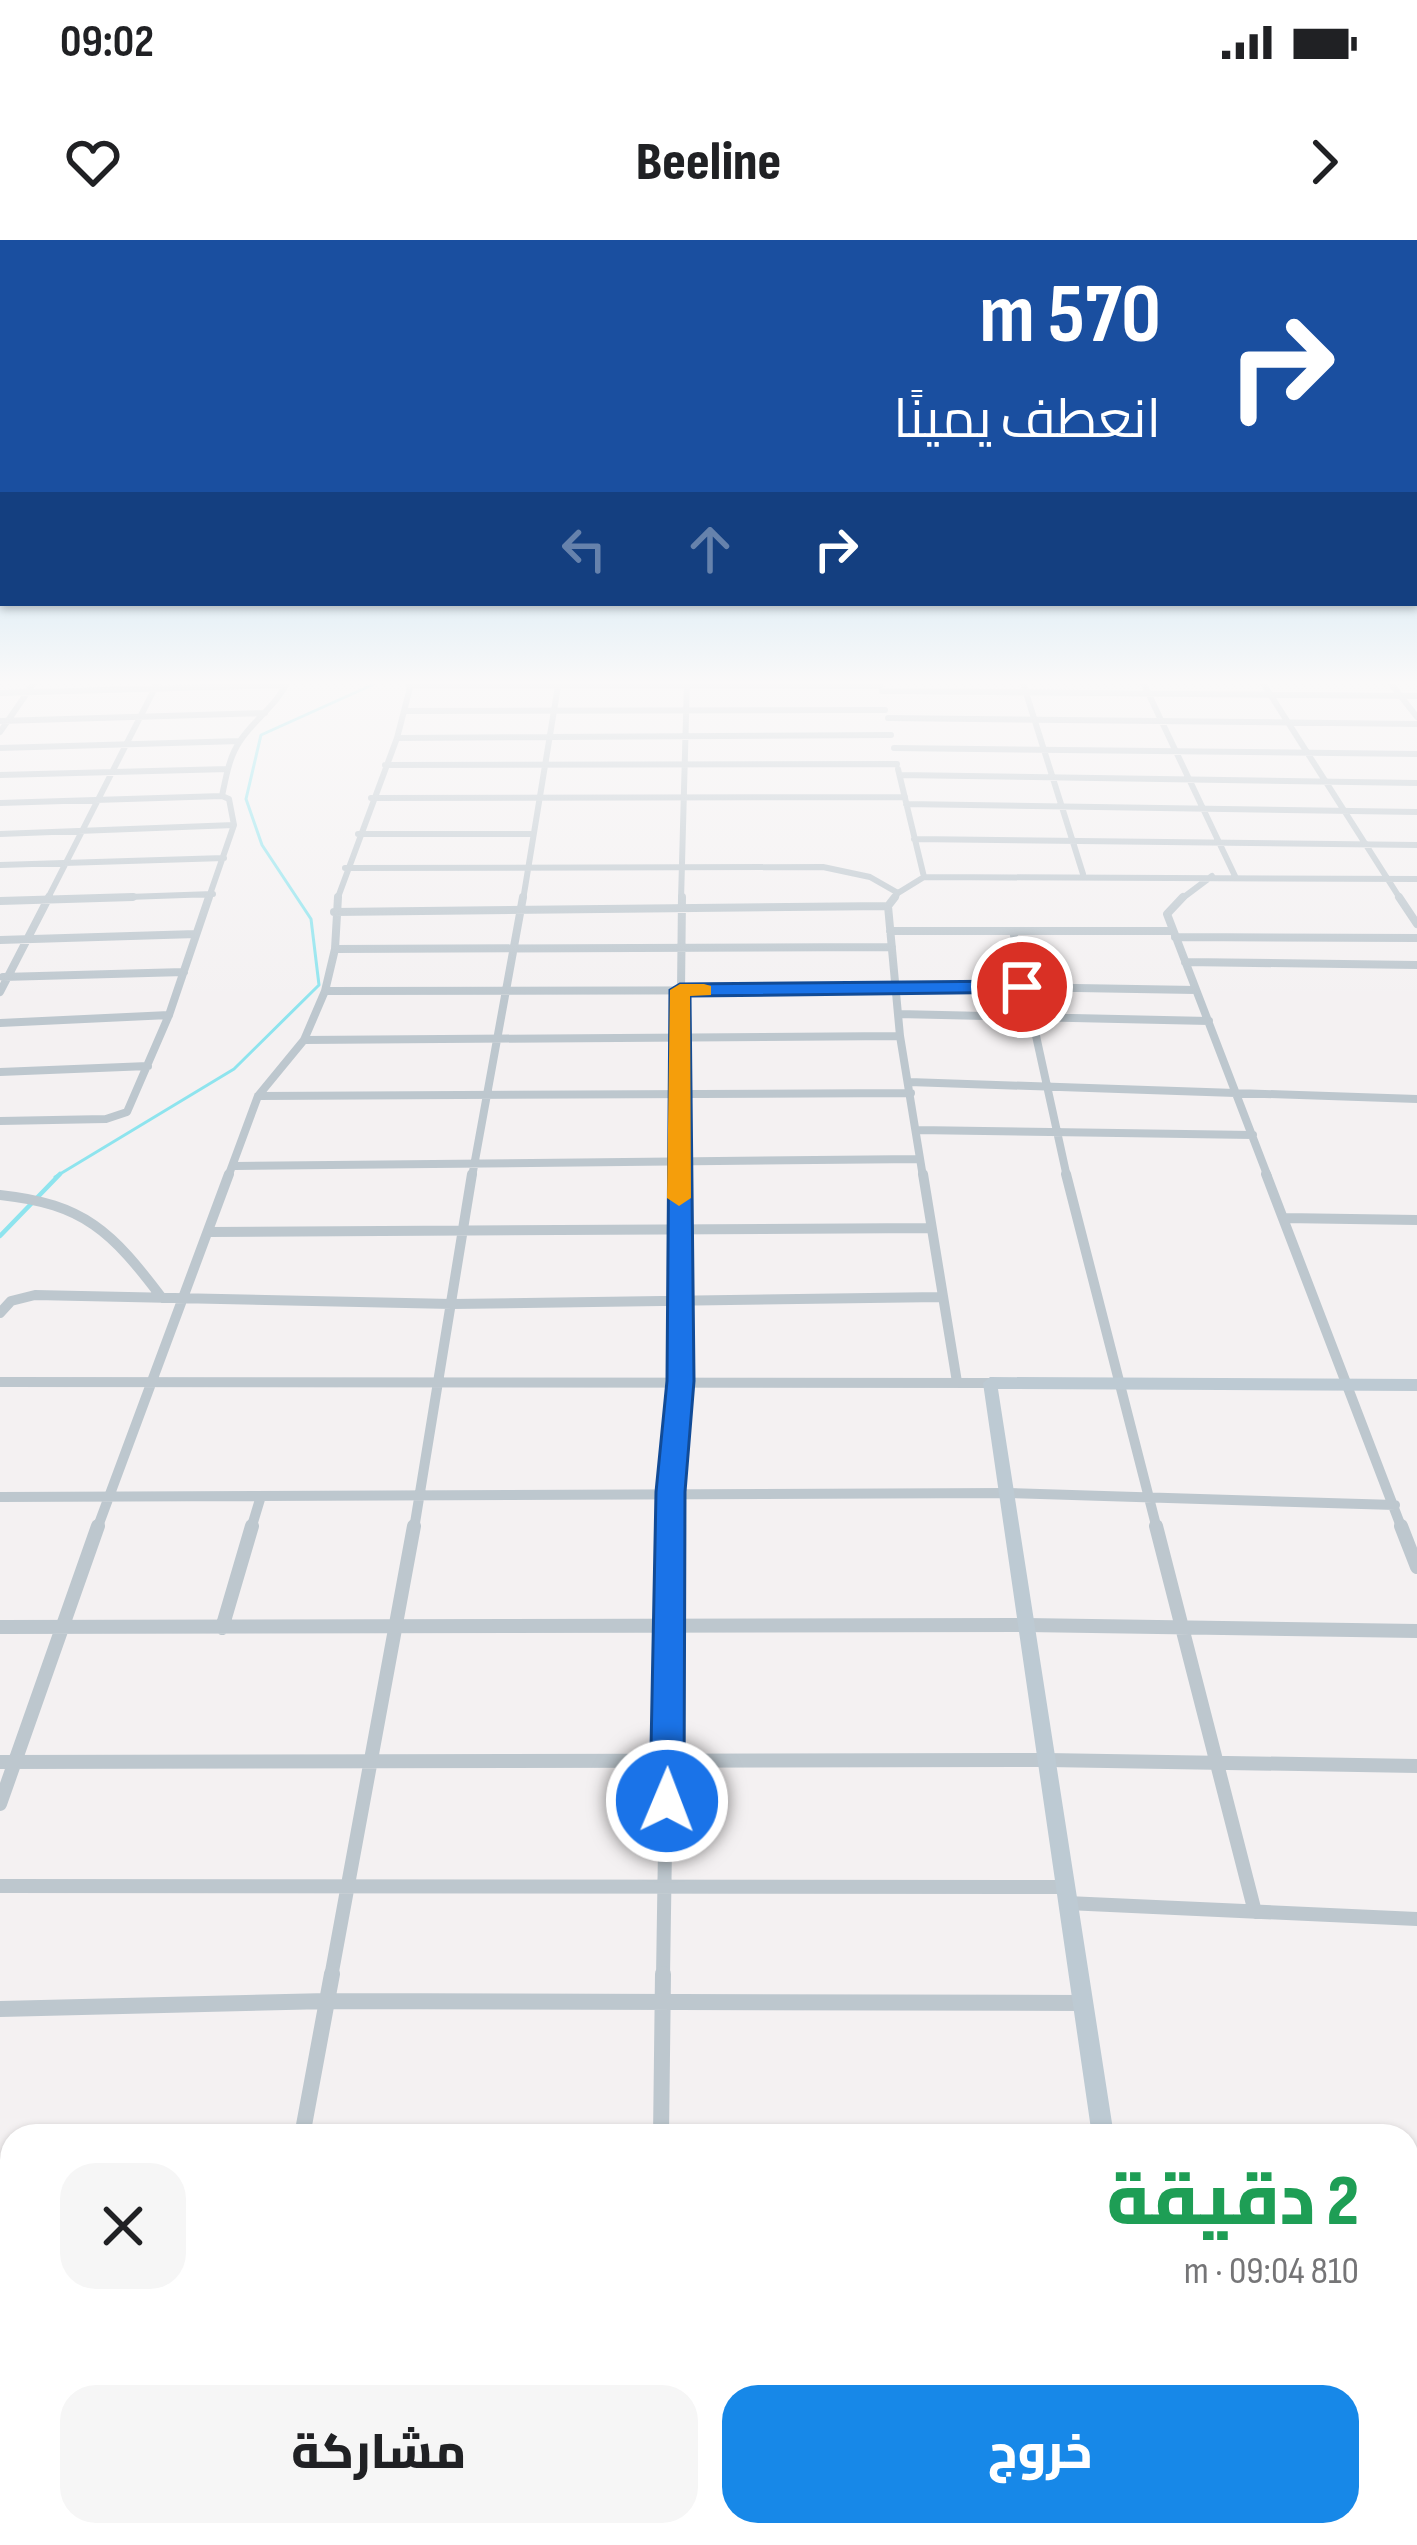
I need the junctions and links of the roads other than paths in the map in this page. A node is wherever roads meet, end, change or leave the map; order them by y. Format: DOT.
graph roads {
  1 [pos="102,788"];
  2 [pos="224,788"];
  3 [pos="376,788"];
  4 [pos="541,788"];
  5 [pos="685,788"];
  6 [pos="902,788"];
  7 [pos="1056,788"];
  8 [pos="1192,788"];
  9 [pos="1332,788"];
  10 [pos="222,796"];
  11 [pos="684,796"];
  12 [pos="540,797"];
  13 [pos="371,799"];
  14 [pos="96,800"];
  15 [pos="905,801"];
  16 [pos="0,802"];
  17 [pos="1062,806"];
  18 [pos="1202,808"];
  19 [pos="1346,810"];
  20 [pos="1417,812"];
  21 [pos="234,825"];
  22 [pos="82,832"];
  23 [pos="0,834"];
  24 [pos="358,834"];
  25 [pos="532,834"];
  26 [pos="914,839"];
  27 [pos="1073,841"];
  28 [pos="1218,842"];
  29 [pos="1367,844"];
  30 [pos="1417,845"];
  31 [pos="224,858"];
  32 [pos="67,863"];
  33 [pos="0,865"];
  34 [pos="527,867"];
  35 [pos="685,867"];
  36 [pos="345,868"];
  37 [pos="1083,874"];
  38 [pos="1212,876"];
  39 [pos="1234,876"];
  40 [pos="924,877"];
  41 [pos="1389,879"];
  42 [pos="1417,880"];
  43 [pos="213,893"];
  44 [pos="898,893"];
  45 [pos="48,900"];
  46 [pos="0,902"];
  47 [pos="888,906"];
  48 [pos="520,908"];
  49 [pos="684,908"];
  50 [pos="334,912"];
  51 [pos="1417,924"];
  52 [pos="890,931"];
  53 [pos="1012,931"];
  54 [pos="196,934"];
  55 [pos="1174,934"];
  56 [pos="1417,938"];
  57 [pos="27,939"];
  58 [pos="0,940"];
  59 [pos="683,947"];
  60 [pos="892,947"];
  61 [pos="514,948"];
  62 [pos="335,949"];
  63 [pos="1185,962"];
  64 [pos="1417,965"];
  65 [pos="184,971"];
  66 [pos="4,977"];
  67 [pos="1022,987"];
  68 [pos="896,988"];
  69 [pos="680,990"];
  70 [pos="1196,990"];
  71 [pos="325,991"];
  72 [pos="508,991"];
  73 [pos="0,992"];
  74 [pos="898,1014"];
  75 [pos="169,1016"];
  76 [pos="1029,1017"];
  77 [pos="1209,1021"];
  78 [pos="0,1023"];
  79 [pos="498,1036"];
  80 [pos="901,1036"];
  81 [pos="678,1037"];
  82 [pos="304,1040"];
  83 [pos="148,1066"];
  84 [pos="0,1072"];
  85 [pos="910,1087"];
  86 [pos="1044,1087"];
  87 [pos="484,1094"];
  88 [pos="1238,1094"];
  89 [pos="678,1095"];
  90 [pos="259,1096"];
  91 [pos="1417,1099"];
  92 [pos="0,1121"];
  93 [pos="916,1130"];
  94 [pos="1056,1133"];
  95 [pos="1253,1135"];
  96 [pos="920,1159"];
  97 [pos="679,1162"];
  98 [pos="236,1166"];
  99 [pos="473,1166"];
  100 [pos="0,1196"];
  101 [pos="1284,1218"];
  102 [pos="1417,1220"];
  103 [pos="931,1228"];
  104 [pos="463,1229"];
  105 [pos="679,1229"];
  106 [pos="210,1232"];
  107 [pos="941,1297"];
  108 [pos="162,1298"];
  109 [pos="185,1299"];
  110 [pos="680,1299"];
  111 [pos="452,1304"];
  112 [pos="0,1313"];
  113 [pos="681,1381"];
  114 [pos="0,1382"];
  115 [pos="153,1382"];
  116 [pos="957,1382"];
  117 [pos="990,1383"];
  118 [pos="1123,1385"];
  119 [pos="1417,1385"];
  120 [pos="439,1386"];
  121 [pos="1348,1388"];
  122 [pos="670,1492"];
  123 [pos="1007,1492"];
  124 [pos="1146,1494"];
  125 [pos="261,1496"];
  126 [pos="420,1496"];
  127 [pos="0,1497"];
  128 [pos="109,1497"];
  129 [pos="1395,1505"];
  130 [pos="1410,1530"];
  131 [pos="1417,1567"];
  132 [pos="1026,1625"];
  133 [pos="0,1627"];
  134 [pos="60,1627"];
  135 [pos="670,1627"];
  136 [pos="1181,1627"];
  137 [pos="222,1628"];
  138 [pos="396,1628"];
  139 [pos="1417,1631"];
  140 [pos="667,1760"];
  141 [pos="1046,1760"];
  142 [pos="371,1761"];
  143 [pos="7,1762"];
  144 [pos="1216,1763"];
  145 [pos="1417,1766"];
  146 [pos="0,1804"];
  147 [pos="348,1885"];
  148 [pos="666,1885"];
  149 [pos="0,1886"];
  150 [pos="1066,1895"];
  151 [pos="1255,1912"];
  152 [pos="1417,1919"];
  153 [pos="328,2001"];
  154 [pos="664,2002"];
  155 [pos="1083,2002"];
  156 [pos="0,2009"];
  157 [pos="304,2124"];
  158 [pos="661,2124"];
  159 [pos="1101,2124"];
  1 -- 14 [label="street"];
  2 -- 10 [label="street"];
  3 -- 13 [label="street"];
  4 -- 12 [label="street"];
  5 -- 11 [label="street"];
  6 -- 15 [label="street"];
  7 -- 17 [label="street"];
  8 -- 18 [label="street"];
  9 -- 19 [label="street"];
  10 -- 14 [label="street"];
  10 -- 21 [label="street"];
  11 -- 12 [label="street"];
  11 -- 15 [label="street"];
  11 -- 35 [label="street"];
  12 -- 13 [label="street"];
  12 -- 25 [label="street"];
  13 -- 24 [label="street"];
  14 -- 16 [label="street"];
  14 -- 22 [label="street"];
  15 -- 17 [label="street"];
  15 -- 26 [label="street"];
  17 -- 18 [label="street"];
  17 -- 27 [label="street"];
  18 -- 19 [label="street"];
  18 -- 28 [label="street"];
  19 -- 20 [label="street"];
  19 -- 29 [label="street"];
  21 -- 22 [label="street"];
  21 -- 31 [label="street"];
  22 -- 23 [label="street"];
  22 -- 32 [label="street"];
  24 -- 25 [label="street"];
  24 -- 36 [label="street"];
  25 -- 34 [label="street"];
  26 -- 27 [label="street"];
  26 -- 40 [label="street"];
  27 -- 28 [label="street"];
  27 -- 37 [label="street"];
  28 -- 29 [label="street"];
  28 -- 39 [label="street"];
  29 -- 30 [label="street"];
  29 -- 41 [label="street"];
  31 -- 32 [label="street"];
  31 -- 43 [label="street"];
  32 -- 33 [label="street"];
  32 -- 45 [label="street"];
  34 -- 35 [label="street"];
  34 -- 36 [label="street"];
  34 -- 48 [label="street"];
  35 -- 44 [label="street"];
  35 -- 49 [label="street"];
  36 -- 50 [label="street"];
  37 -- 38 [label="street"];
  37 -- 40 [label="street"];
  38 -- 39 [label="street"];
  38 -- 55 [label="street"];
  39 -- 41 [label="street"];
  40 -- 44 [label="street"];
  41 -- 42 [label="street"];
  41 -- 51 [label="street"];
  43 -- 45 [label="street"];
  43 -- 54 [label="street"];
  44 -- 47 [label="street"];
  45 -- 46 [label="street"];
  45 -- 57 [label="street"];
  47 -- 49 [label="street"];
  47 -- 52 [label="street"];
  48 -- 49 [label="street"];
  48 -- 50 [label="street"];
  48 -- 61 [label="street"];
  49 -- 59 [label="street"];
  50 -- 62 [label="street"];
  52 -- 53 [label="street"];
  52 -- 60 [label="street"];
  53 -- 55 [label="street"];
  53 -- 67 [label="street"];
  54 -- 57 [label="street"];
  54 -- 65 [label="street"];
  55 -- 56 [label="street"];
  55 -- 63 [label="street"];
  57 -- 58 [label="street"];
  57 -- 66 [label="street"];
  59 -- 60 [label="street"];
  59 -- 61 [label="street"];
  59 -- 69 [label="street"];
  60 -- 68 [label="street"];
  61 -- 62 [label="street"];
  61 -- 72 [label="street"];
  62 -- 71 [label="street"];
  63 -- 64 [label="street"];
  63 -- 70 [label="street"];
  65 -- 66 [label="street"];
  65 -- 75 [label="street"];
  66 -- 73 [label="street"];
  67 -- 68 [label="street"];
  67 -- 70 [label="street"];
  67 -- 76 [label="street"];
  68 -- 69 [label="street"];
  68 -- 74 [label="street"];
  69 -- 72 [label="street"];
  69 -- 81 [label="street"];
  70 -- 77 [label="street"];
  71 -- 72 [label="street"];
  71 -- 82 [label="street"];
  72 -- 79 [label="street"];
  74 -- 76 [label="street"];
  74 -- 80 [label="street"];
  75 -- 78 [label="street"];
  75 -- 83 [label="street"];
  76 -- 77 [label="street"];
  76 -- 86 [label="street"];
  77 -- 88 [label="street"];
  79 -- 81 [label="street"];
  79 -- 82 [label="street"];
  79 -- 87 [label="street"];
  80 -- 81 [label="street"];
  80 -- 85 [label="street"];
  81 -- 89 [label="street"];
  82 -- 90 [label="street"];
  83 -- 84 [label="street"];
  83 -- 92 [label="street"];
  85 -- 86 [label="street"];
  85 -- 89 [label="street"];
  85 -- 93 [label="street"];
  86 -- 88 [label="street"];
  86 -- 94 [label="street"];
  87 -- 89 [label="street"];
  87 -- 90 [label="street"];
  87 -- 99 [label="street"];
  88 -- 91 [label="street"];
  88 -- 95 [label="street"];
  89 -- 97 [label="street"];
  90 -- 98 [label="street"];
  93 -- 94 [label="street"];
  93 -- 96 [label="street"];
  94 -- 95 [label="street"];
  94 -- 118 [label="street"];
  95 -- 101 [label="street"];
  96 -- 97 [label="street"];
  96 -- 103 [label="street"];
  97 -- 99 [label="street"];
  97 -- 105 [label="street"];
  98 -- 99 [label="street"];
  98 -- 106 [label="street"];
  99 -- 104 [label="street"];
  100 -- 108 [label="street"];
  101 -- 102 [label="street"];
  101 -- 121 [label="street"];
  103 -- 105 [label="street"];
  103 -- 107 [label="street"];
  104 -- 105 [label="street"];
  104 -- 106 [label="street"];
  104 -- 111 [label="street"];
  105 -- 110 [label="street"];
  106 -- 109 [label="street"];
  107 -- 110 [label="street"];
  107 -- 116 [label="street"];
  108 -- 109 [label="street"];
  108 -- 112 [label="street"];
  109 -- 111 [label="street"];
  109 -- 115 [label="street"];
  110 -- 111 [label="street"];
  110 -- 113 [label="street"];
  111 -- 120 [label="street"];
  113 -- 116 [label="street"];
  113 -- 120 [label="street"];
  113 -- 122 [label="street"];
  114 -- 115 [label="street"];
  115 -- 120 [label="street"];
  115 -- 128 [label="street"];
  116 -- 117 [label="street"];
  117 -- 118 [label="street"];
  117 -- 123 [label="street"];
  118 -- 121 [label="street"];
  118 -- 124 [label="street"];
  119 -- 121 [label="street"];
  120 -- 126 [label="street"];
  121 -- 129 [label="street"];
  122 -- 123 [label="street"];
  122 -- 126 [label="street"];
  122 -- 135 [label="street"];
  123 -- 124 [label="street"];
  123 -- 132 [label="street"];
  124 -- 129 [label="street"];
  124 -- 136 [label="street"];
  125 -- 126 [label="street"];
  125 -- 128 [label="street"];
  125 -- 137 [label="street"];
  126 -- 138 [label="street"];
  127 -- 128 [label="street"];
  128 -- 134 [label="street"];
  129 -- 130 [label="street"];
  130 -- 131 [label="street"];
  132 -- 135 [label="street"];
  132 -- 136 [label="street"];
  132 -- 141 [label="street"];
  133 -- 134 [label="street"];
  134 -- 137 [label="street"];
  134 -- 143 [label="street"];
  135 -- 138 [label="street"];
  135 -- 140 [label="street"];
  136 -- 139 [label="street"];
  136 -- 144 [label="street"];
  137 -- 138 [label="street"];
  138 -- 142 [label="street"];
  140 -- 141 [label="street"];
  140 -- 142 [label="street"];
  140 -- 148 [label="street"];
  141 -- 144 [label="street"];
  141 -- 150 [label="street"];
  142 -- 143 [label="street"];
  142 -- 147 [label="street"];
  143 -- 146 [label="street"];
  144 -- 145 [label="street"];
  144 -- 151 [label="street"];
  147 -- 148 [label="street"];
  147 -- 149 [label="street"];
  147 -- 153 [label="street"];
  148 -- 150 [label="street"];
  148 -- 154 [label="street"];
  150 -- 151 [label="street"];
  150 -- 155 [label="street"];
  151 -- 152 [label="street"];
  153 -- 154 [label="street"];
  153 -- 156 [label="street"];
  153 -- 157 [label="street"];
  154 -- 155 [label="street"];
  154 -- 158 [label="street"];
  155 -- 159 [label="street"];
}
